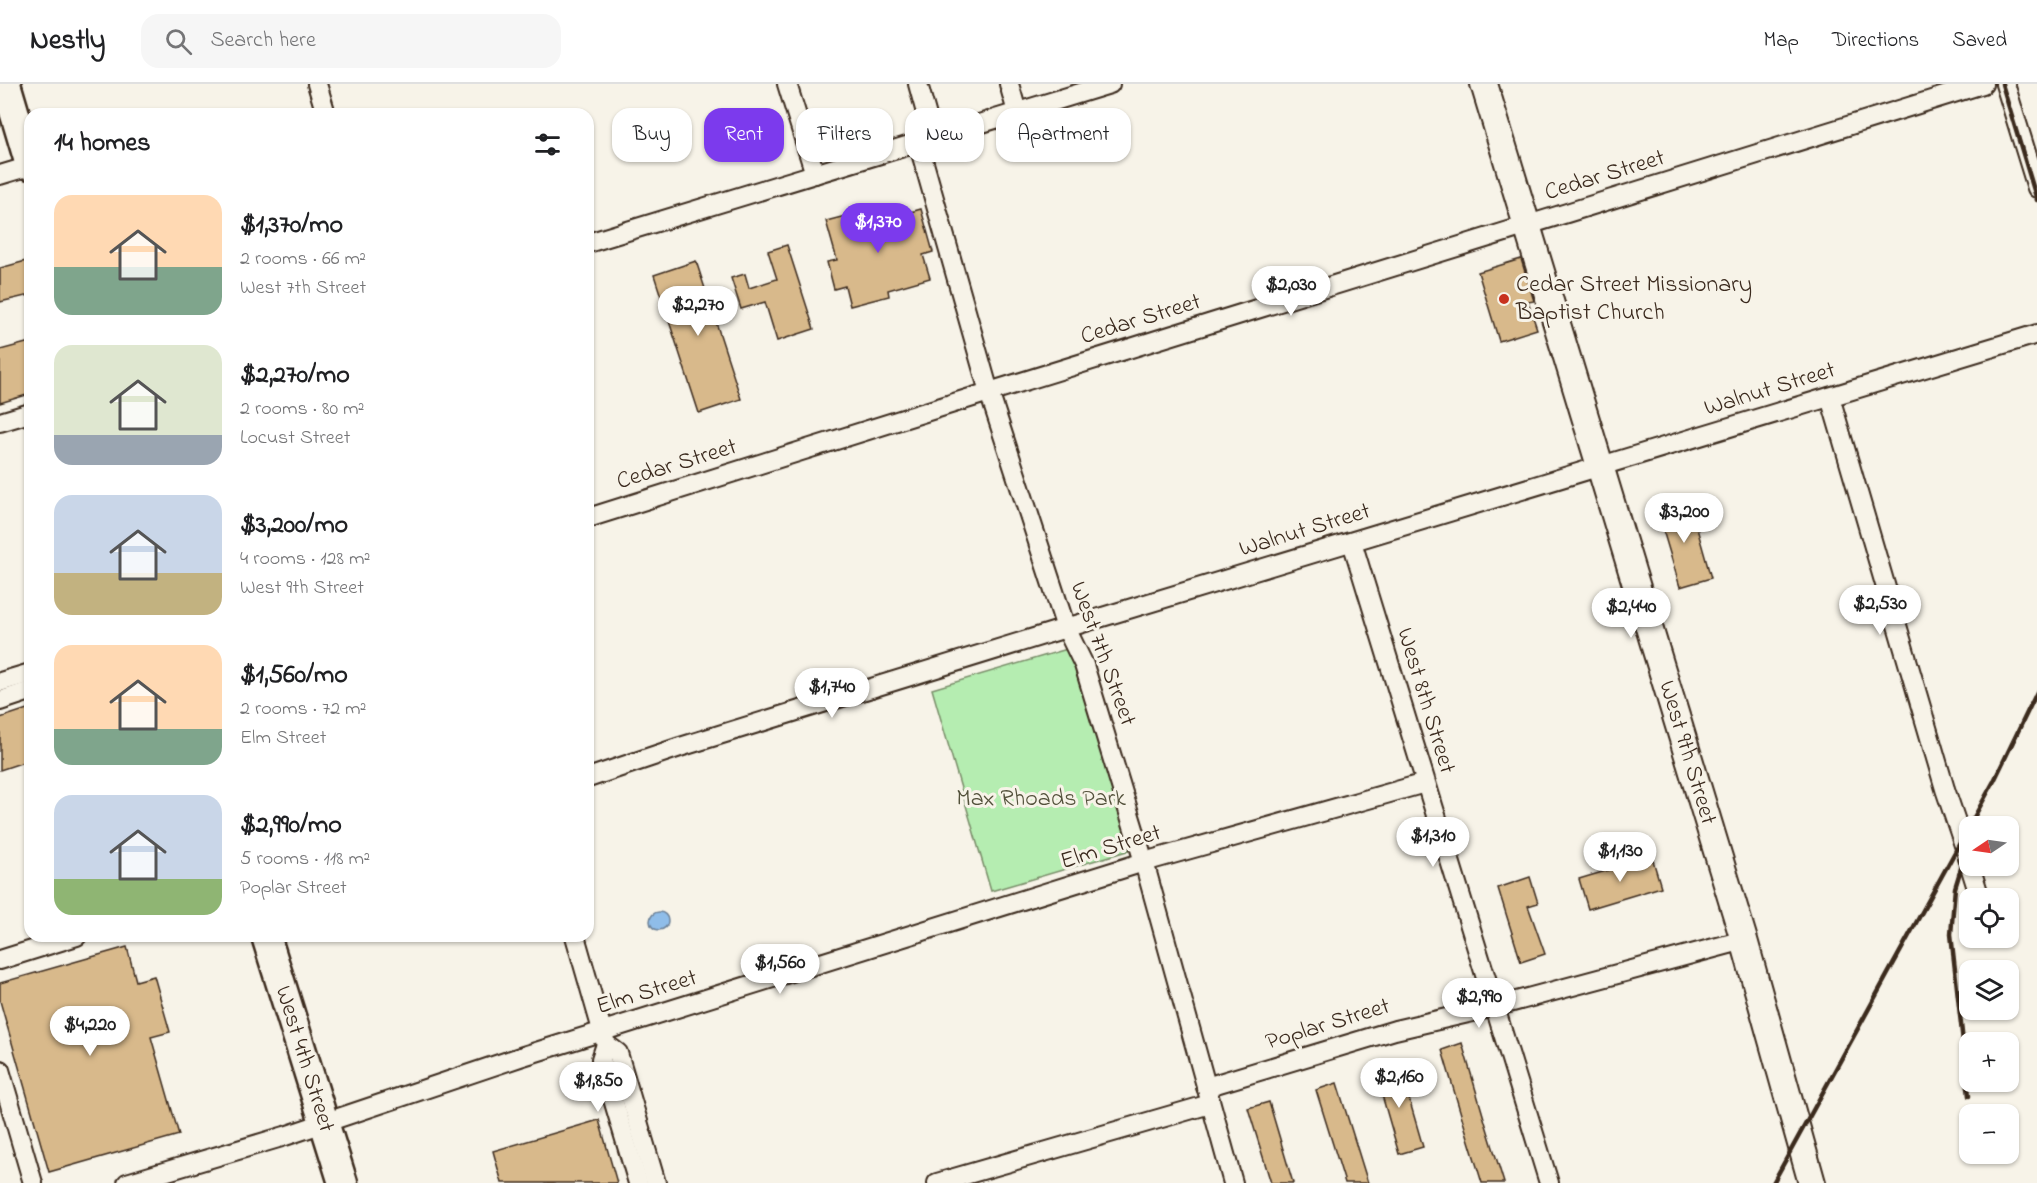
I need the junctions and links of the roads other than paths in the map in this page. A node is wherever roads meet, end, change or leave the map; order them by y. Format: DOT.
graph roads {
  1 [pos="6,84"];
  2 [pos="317,84"];
  3 [pos="787,84"];
  4 [pos="918,84"];
  5 [pos="1009,84"];
  6 [pos="1110,84"];
  7 [pos="1484,84"];
  8 [pos="1983,84"];
  9 [pos="2005,84"];
  10 [pos="324,108"];
  11 [pos="921,108"];
  12 [pos="1016,108"];
  13 [pos="1030,108"];
  14 [pos="24,145"];
  15 [pos="905,146"];
  16 [pos="932,162"];
  17 [pos="24,167"];
  18 [pos="814,174"];
  19 [pos="0,175"];
  20 [pos="2037,188"];
  21 [pos="1528,225"];
  22 [pos="594,241"];
  23 [pos="2037,334"];
  24 [pos="989,392"];
  25 [pos="1830,397"];
  26 [pos="24,415"];
  27 [pos="0,422"];
  28 [pos="1601,465"];
  29 [pos="594,516"];
  30 [pos="1352,542"];
  31 [pos="1066,628"];
  32 [pos="24,675"];
  33 [pos="0,682"];
  34 [pos="24,693"];
  35 [pos="0,701"];
  36 [pos="594,776"];
  37 [pos="1425,783"];
  38 [pos="1959,831"];
  39 [pos="1144,862"];
  40 [pos="1744,939"];
  41 [pos="58,942"];
  42 [pos="268,942"];
  43 [pos="577,942"];
  44 [pos="0,960"];
  45 [pos="1494,1007"];
  46 [pos="604,1038"];
  47 [pos="0,1070"];
  48 [pos="1208,1096"];
  49 [pos="324,1122"];
  50 [pos="33,1183"];
  51 [pos="127,1183"];
  52 [pos="343,1183"];
  53 [pos="638,1183"];
  54 [pos="656,1183"];
  55 [pos="937,1183"];
  56 [pos="1233,1183"];
  57 [pos="1549,1183"];
  58 [pos="1812,1183"];
  1 -- 14 [label="main road"];
  2 -- 10 [label="street"];
  3 -- 18 [label="street"];
  4 -- 11 [label="street, West 7th Street"];
  5 -- 12 [label="street"];
  6 -- 13 [label="street"];
  7 -- 21 [label="street, West 9th Street"];
  8 -- 21 [label="street, Cedar Street"];
  9 -- 20 [label="street"];
  15 -- 18 [label="street"];
  16 -- 24 [label="street, West 7th Street"];
  17 -- 19 [label="street"];
  18 -- 22 [label="street"];
  21 -- 24 [label="street, Cedar Street"];
  21 -- 28 [label="street, West 9th Street"];
  23 -- 25 [label="street, Walnut Street"];
  24 -- 29 [label="street, Cedar Street"];
  24 -- 31 [label="street, West 7th Street"];
  25 -- 28 [label="street, Walnut Street"];
  25 -- 38 [label="street"];
  26 -- 27 [label="street"];
  28 -- 30 [label="street, Walnut Street"];
  28 -- 40 [label="street, West 9th Street"];
  30 -- 31 [label="street, Walnut Street"];
  30 -- 37 [label="street, West 8th Street"];
  31 -- 36 [label="street, Walnut Street"];
  31 -- 39 [label="street, West 7th Street"];
  32 -- 33 [label="street"];
  34 -- 35 [label="street"];
  37 -- 39 [label="street, Elm Street"];
  37 -- 45 [label="street, West 8th Street"];
  39 -- 46 [label="street, Elm Street"];
  39 -- 48 [label="street, West 7th Street"];
  40 -- 45 [label="street, Poplar Street"];
  40 -- 58 [label="street, West 9th Street"];
  41 -- 44 [label="street"];
  42 -- 49 [label="main road, West 4th Street"];
  43 -- 46 [label="street"];
  45 -- 48 [label="street, Poplar Street"];
  45 -- 57 [label="street, West 8th Street"];
  46 -- 49 [label="street, Elm Street"];
  46 -- 53 [label="street"];
  46 -- 54 [label="street"];
  47 -- 50 [label="street"];
  48 -- 55 [label="street, Poplar Street"];
  48 -- 56 [label="street, West 7th Street"];
  49 -- 51 [label="street, Elm Street"];
  49 -- 52 [label="main road, West 4th Street"];
}
